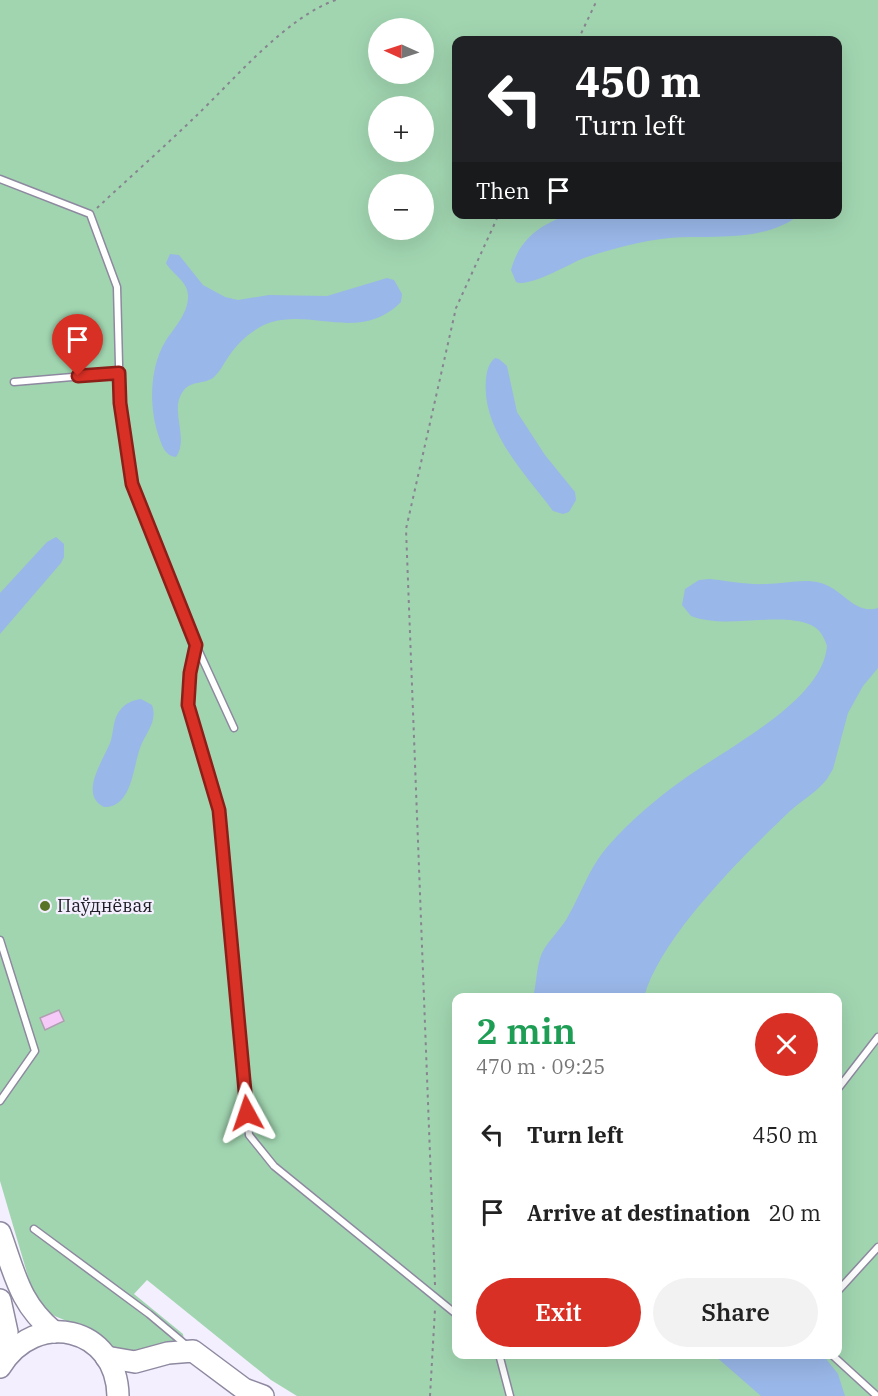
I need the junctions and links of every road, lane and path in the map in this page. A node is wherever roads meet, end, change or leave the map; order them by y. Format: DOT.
graph roads {
  1 [pos="336,0"];
  2 [pos="597,0"];
  3 [pos="580,36"];
  4 [pos="0,180"];
  5 [pos="90,214"];
  6 [pos="496,219"];
  7 [pos="119,373"];
  8 [pos="14,382"];
  9 [pos="196,645"];
  10 [pos="234,728"];
  11 [pos="0,940"];
  12 [pos="878,1037"];
  13 [pos="842,1084"];
  14 [pos="0,1101"];
  15 [pos="34,1229"];
  16 [pos="0,1233"];
  17 [pos="878,1247"];
  18 [pos="842,1287"];
  19 [pos="436,1298"];
  20 [pos="0,1300"];
  21 [pos="452,1311"];
  22 [pos="54,1332"];
  23 [pos="193,1351"];
  24 [pos="106,1357"];
  25 [pos="501,1359"];
  26 [pos="836,1359"];
  27 [pos="3,1362"];
  28 [pos="118,1396"];
  29 [pos="263,1396"];
  30 [pos="430,1396"];
  31 [pos="510,1396"];
  32 [pos="877,1396"];
  1 -- 5 [label="path"];
  2 -- 3 [label="path"];
  4 -- 5 [label="lane"];
  5 -- 7 [label="lane"];
  6 -- 19 [label="path"];
  7 -- 8 [label="lane"];
  7 -- 9 [label="lane"];
  9 -- 10 [label="lane"];
  9 -- 19 [label="lane"];
  11 -- 14 [label="lane"];
  12 -- 13 [label="lane"];
  15 -- 23 [label="lane"];
  16 -- 22 [label="highway"];
  17 -- 18 [label="lane"];
  19 -- 21 [label="lane"];
  19 -- 30 [label="path"];
  20 -- 27 [label="highway"];
  22 -- 24 [label="highway"];
  22 -- 27 [label="highway"];
  23 -- 24 [label="highway"];
  23 -- 29 [label="highway"];
  24 -- 28 [label="highway"];
  25 -- 31 [label="lane"];
  26 -- 32 [label="lane"];
}
